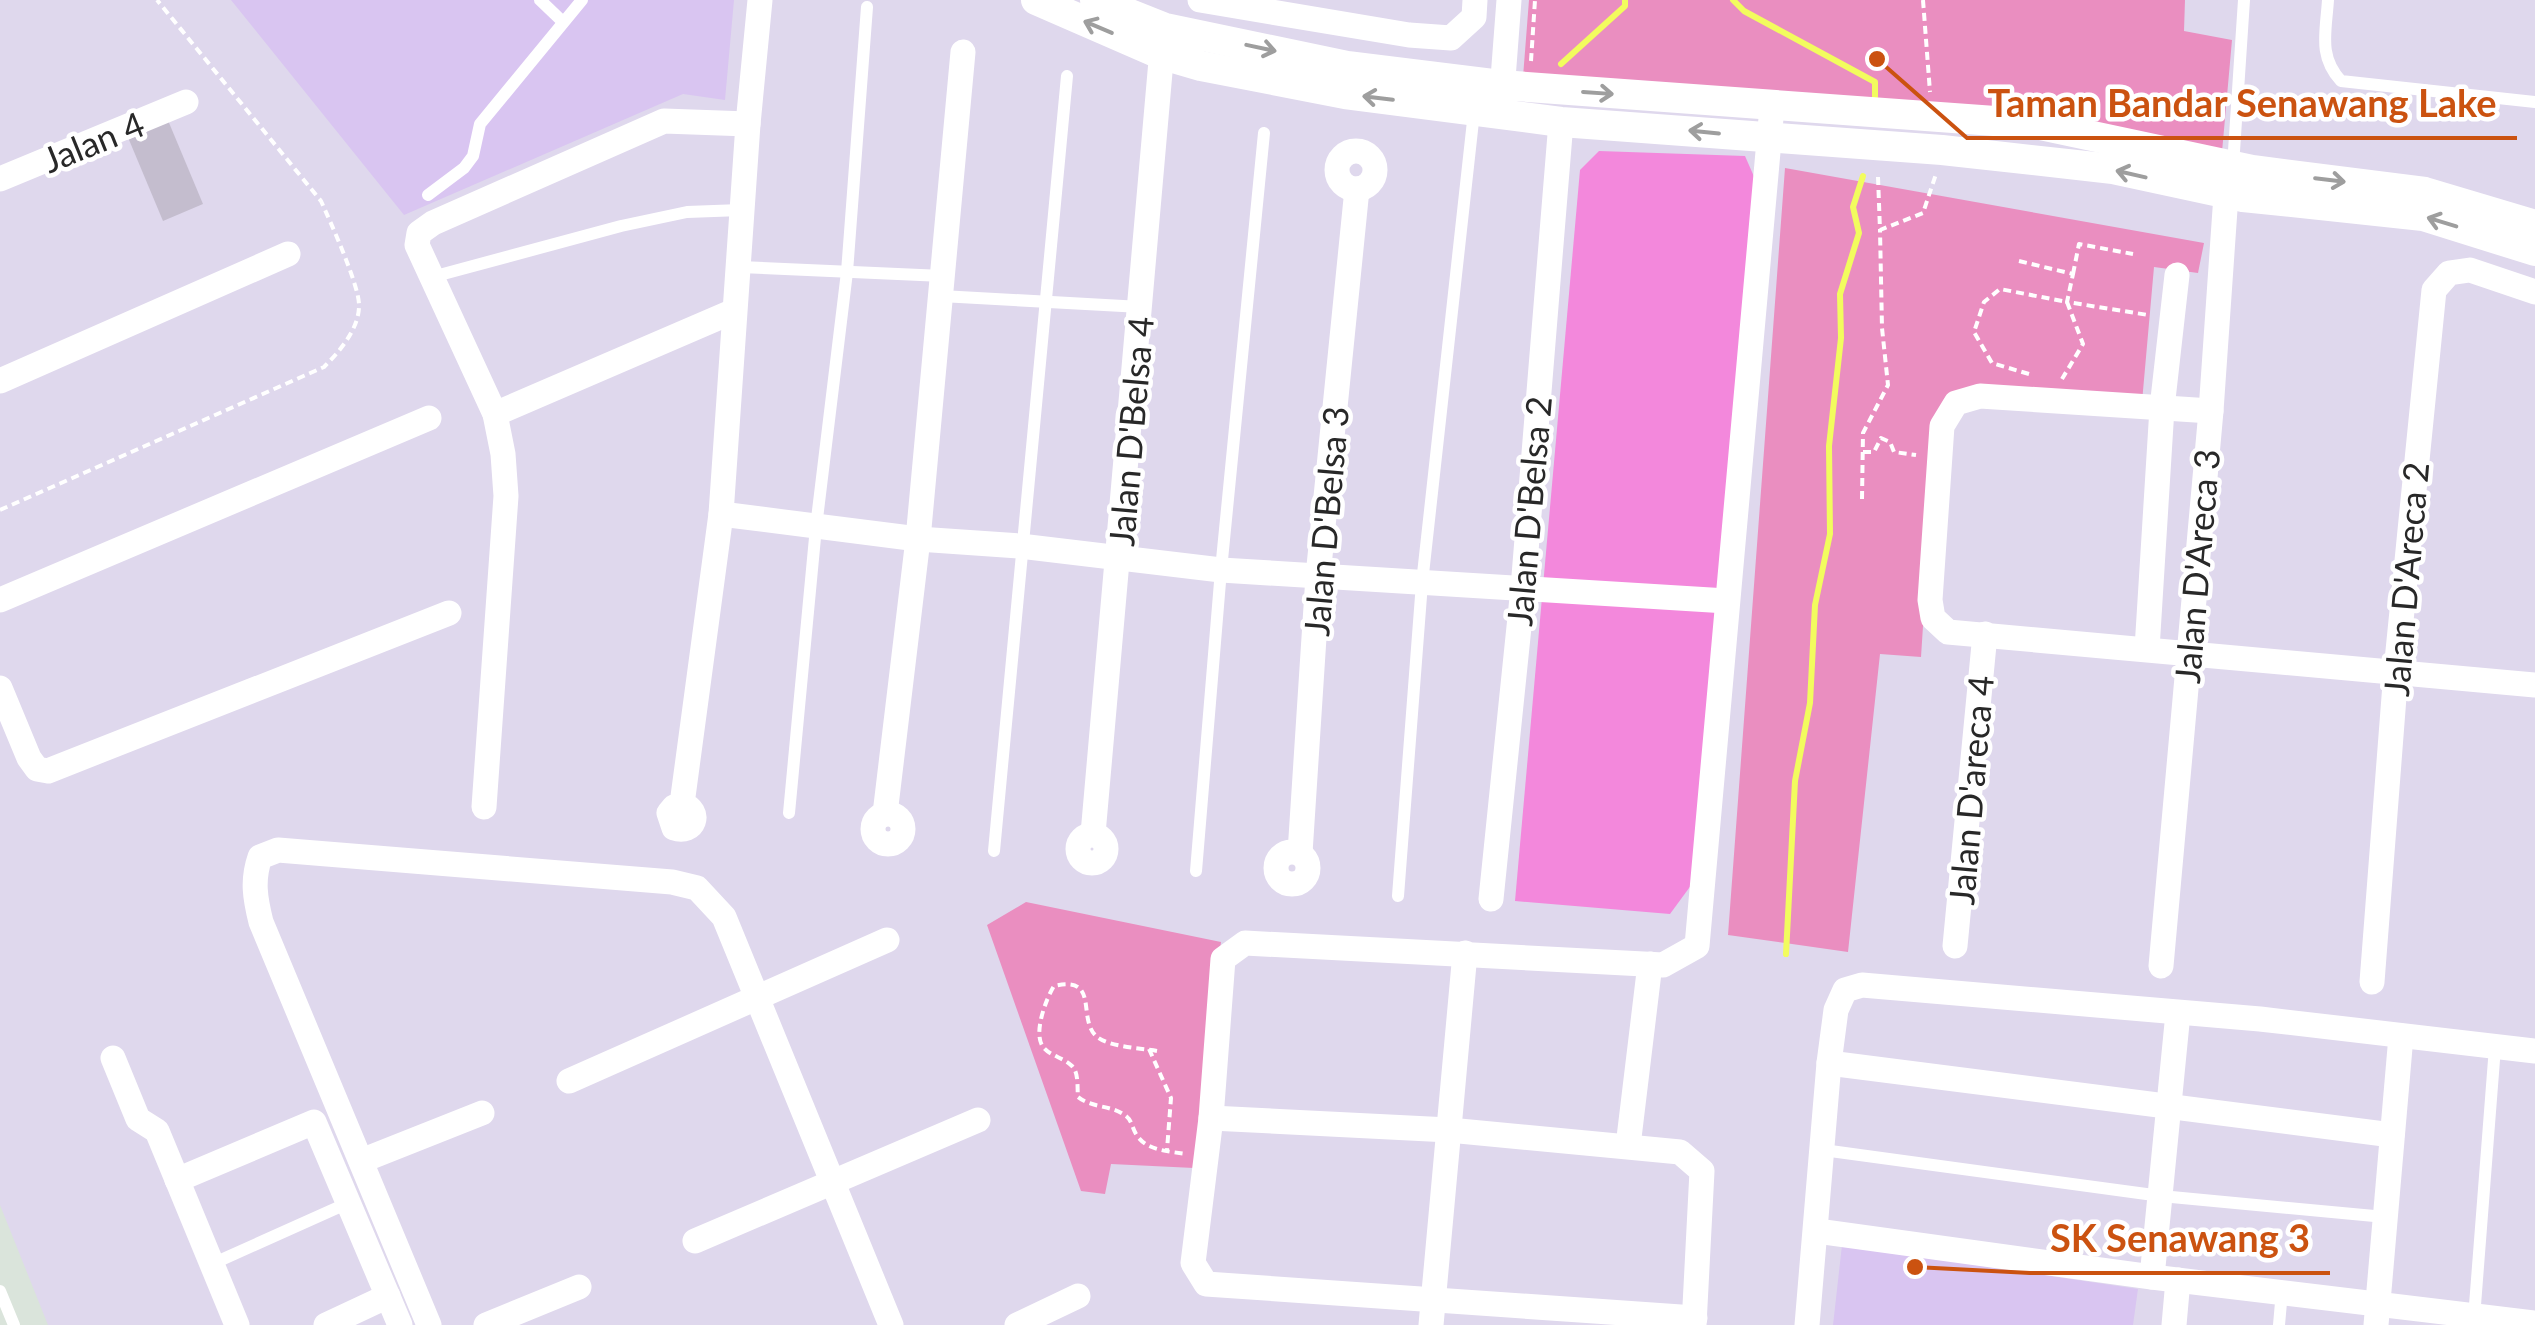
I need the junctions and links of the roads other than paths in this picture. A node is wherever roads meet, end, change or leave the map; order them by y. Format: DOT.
graph roads {
  1 [pos="540,0"];
  2 [pos="582,0"];
  3 [pos="760,0"];
  4 [pos="1036,0"];
  5 [pos="1096,0"];
  6 [pos="1200,0"];
  7 [pos="1476,0"];
  8 [pos="1510,0"];
  9 [pos="2244,0"];
  10 [pos="2328,0"];
  11 [pos="867,7"];
  12 [pos="563,22"];
  13 [pos="1162,41"];
  14 [pos="963,52"];
  15 [pos="1067,76"];
  16 [pos="186,102"];
  17 [pos="2535,102"];
  18 [pos="1492,103"];
  19 [pos="1772,106"];
  20 [pos="1561,122"];
  21 [pos="748,124"];
  22 [pos="1264,133"];
  23 [pos="1769,139"];
  24 [pos="0,179"];
  25 [pos="2230,180"];
  26 [pos="1357,189"];
  27 [pos="428,195"];
  28 [pos="742,210"];
  29 [pos="2535,225"];
  30 [pos="2535,251"];
  31 [pos="288,254"];
  32 [pos="740,267"];
  33 [pos="847,272"];
  34 [pos="2177,275"];
  35 [pos="432,278"];
  36 [pos="942,286"];
  37 [pos="2535,292"];
  38 [pos="1046,300"];
  39 [pos="1141,307"];
  40 [pos="734,311"];
  41 [pos="0,382"];
  42 [pos="2162,408"];
  43 [pos="2211,411"];
  44 [pos="495,414"];
  45 [pos="429,418"];
  46 [pos="722,514"];
  47 [pos="816,527"];
  48 [pos="918,539"];
  49 [pos="1020,546"];
  50 [pos="1118,558"];
  51 [pos="1221,570"];
  52 [pos="1318,576"];
  53 [pos="1422,582"];
  54 [pos="1522,588"];
  55 [pos="0,600"];
  56 [pos="1727,601"];
  57 [pos="448,613"];
  58 [pos="1985,634"];
  59 [pos="2147,650"];
  60 [pos="2188,653"];
  61 [pos="2396,671"];
  62 [pos="2535,684"];
  63 [pos="0,688"];
  64 [pos="682,804"];
  65 [pos="484,808"];
  66 [pos="790,812"];
  67 [pos="885,814"];
  68 [pos="1094,834"];
  69 [pos="994,851"];
  70 [pos="1300,853"];
  71 [pos="1196,872"];
  72 [pos="1398,896"];
  73 [pos="1491,899"];
  74 [pos="887,940"];
  75 [pos="1955,946"];
  76 [pos="1464,953"];
  77 [pos="1650,964"];
  78 [pos="2161,966"];
  79 [pos="2372,982"];
  80 [pos="757,1000"];
  81 [pos="2178,1013"];
  82 [pos="2400,1036"];
  83 [pos="2494,1047"];
  84 [pos="2535,1052"];
  85 [pos="113,1058"];
  86 [pos="1830,1063"];
  87 [pos="568,1081"];
  88 [pos="2170,1106"];
  89 [pos="482,1113"];
  90 [pos="1211,1118"];
  91 [pos="978,1120"];
  92 [pos="1449,1130"];
  93 [pos="2392,1135"];
  94 [pos="1628,1146"];
  95 [pos="1823,1150"];
  96 [pos="361,1161"];
  97 [pos="178,1180"];
  98 [pos="832,1181"];
  99 [pos="2161,1196"];
  100 [pos="348,1202"];
  101 [pos="2385,1217"];
  102 [pos="1817,1232"];
  103 [pos="694,1242"];
  104 [pos="212,1264"];
  105 [pos="2165,1279"];
  106 [pos="579,1286"];
  107 [pos="0,1291"];
  108 [pos="2282,1291"];
  109 [pos="388,1296"];
  110 [pos="1078,1296"];
  111 [pos="1432,1313"];
  112 [pos="2377,1314"];
  113 [pos="2473,1320"];
  114 [pos="1695,1321"];
  115 [pos="2535,1323"];
  116 [pos="14,1325"];
  117 [pos="237,1325"];
  118 [pos="326,1325"];
  119 [pos="400,1325"];
  120 [pos="429,1325"];
  121 [pos="486,1325"];
  122 [pos="892,1325"];
  123 [pos="1016,1325"];
  124 [pos="1807,1325"];
  125 [pos="2174,1325"];
  126 [pos="2279,1325"];
  1 -- 12 [label="lane"];
  2 -- 12 [label="lane"];
  3 -- 21 [label="street"];
  13 -- 4 [label="street, one-way"];
  5 -- 13 [label="street"];
  6 -- 7 [label="street"];
  8 -- 18 [label="street"];
  9 -- 25 [label="lane"];
  10 -- 17 [label="lane"];
  11 -- 33 [label="lane"];
  12 -- 27 [label="lane"];
  13 -- 18 [label="street"];
  13 -- 39 [label="street, Jalan D'Belsa 4"];
  14 -- 36 [label="street"];
  15 -- 38 [label="lane"];
  16 -- 24 [label="street, Jalan 4"];
  18 -- 19 [label="street, one-way"];
  18 -- 20 [label="street"];
  18 -- 53 [label="lane"];
  19 -- 23 [label="street"];
  19 -- 25 [label="street"];
  23 -- 20 [label="street, one-way"];
  20 -- 54 [label="street, Jalan D'Belsa 2"];
  21 -- 28 [label="street"];
  21 -- 35 [label="street"];
  22 -- 51 [label="lane"];
  25 -- 23 [label="street, one-way"];
  23 -- 56 [label="street"];
  25 -- 29 [label="street, one-way"];
  30 -- 25 [label="street, one-way"];
  25 -- 43 [label="street, Jalan D'Areca 3"];
  26 -- 52 [label="street, Jalan D'Belsa 3"];
  28 -- 32 [label="street"];
  28 -- 35 [label="lane"];
  31 -- 41 [label="street"];
  32 -- 33 [label="lane"];
  32 -- 40 [label="street"];
  33 -- 36 [label="lane"];
  33 -- 47 [label="lane"];
  34 -- 42 [label="street"];
  35 -- 44 [label="street"];
  36 -- 38 [label="lane"];
  36 -- 48 [label="street"];
  37 -- 61 [label="street, Jalan D'Areca 2"];
  38 -- 39 [label="lane"];
  38 -- 49 [label="lane"];
  39 -- 50 [label="street, Jalan D'Belsa 4"];
  40 -- 44 [label="street"];
  40 -- 46 [label="street"];
  42 -- 43 [label="street"];
  42 -- 58 [label="street"];
  42 -- 59 [label="street"];
  43 -- 60 [label="street, Jalan D'Areca 3"];
  44 -- 65 [label="street"];
  45 -- 55 [label="street"];
  46 -- 47 [label="street"];
  46 -- 64 [label="street"];
  47 -- 48 [label="street"];
  47 -- 66 [label="lane"];
  48 -- 49 [label="street"];
  48 -- 67 [label="street"];
  49 -- 50 [label="street"];
  49 -- 69 [label="lane"];
  50 -- 51 [label="street"];
  50 -- 68 [label="street, Jalan D'Belsa 4"];
  51 -- 52 [label="street"];
  51 -- 71 [label="lane"];
  52 -- 53 [label="street"];
  52 -- 70 [label="street, Jalan D'Belsa 3"];
  53 -- 54 [label="street"];
  53 -- 72 [label="lane"];
  54 -- 56 [label="street"];
  54 -- 73 [label="street, Jalan D'Belsa 2"];
  56 -- 77 [label="street"];
  57 -- 63 [label="street"];
  58 -- 59 [label="street"];
  58 -- 75 [label="street, Jalan D'areca 4"];
  59 -- 60 [label="street"];
  60 -- 61 [label="street"];
  60 -- 78 [label="street, Jalan D'Areca 3"];
  61 -- 62 [label="street"];
  61 -- 79 [label="street, Jalan D'Areca 2"];
  74 -- 80 [label="street"];
  76 -- 77 [label="street"];
  76 -- 90 [label="street"];
  76 -- 92 [label="street"];
  77 -- 94 [label="street"];
  80 -- 87 [label="street"];
  80 -- 96 [label="street"];
  80 -- 98 [label="street"];
  81 -- 82 [label="street"];
  81 -- 86 [label="street"];
  81 -- 88 [label="street"];
  82 -- 83 [label="street"];
  82 -- 93 [label="street"];
  83 -- 84 [label="street"];
  83 -- 113 [label="lane"];
  85 -- 97 [label="street"];
  86 -- 88 [label="street"];
  86 -- 95 [label="street"];
  88 -- 93 [label="street"];
  88 -- 99 [label="street"];
  89 -- 96 [label="street"];
  90 -- 92 [label="street"];
  90 -- 111 [label="street"];
  91 -- 98 [label="street"];
  92 -- 94 [label="street"];
  92 -- 111 [label="street"];
  93 -- 101 [label="street"];
  94 -- 114 [label="street"];
  95 -- 99 [label="lane"];
  95 -- 102 [label="street"];
  96 -- 120 [label="street"];
  97 -- 100 [label="street"];
  97 -- 104 [label="street"];
  98 -- 103 [label="street"];
  98 -- 122 [label="street"];
  99 -- 101 [label="lane"];
  99 -- 105 [label="street"];
  100 -- 104 [label="lane"];
  100 -- 109 [label="street"];
  101 -- 112 [label="street"];
  102 -- 105 [label="street"];
  102 -- 124 [label="street"];
  104 -- 117 [label="street"];
  105 -- 108 [label="street"];
  105 -- 125 [label="street"];
  106 -- 121 [label="street"];
  107 -- 116 [label="lane"];
  108 -- 112 [label="street"];
  108 -- 126 [label="lane"];
  109 -- 118 [label="street"];
  109 -- 119 [label="street"];
  110 -- 123 [label="street"];
  111 -- 114 [label="street"];
  112 -- 113 [label="street"];
  113 -- 115 [label="street"];
}
